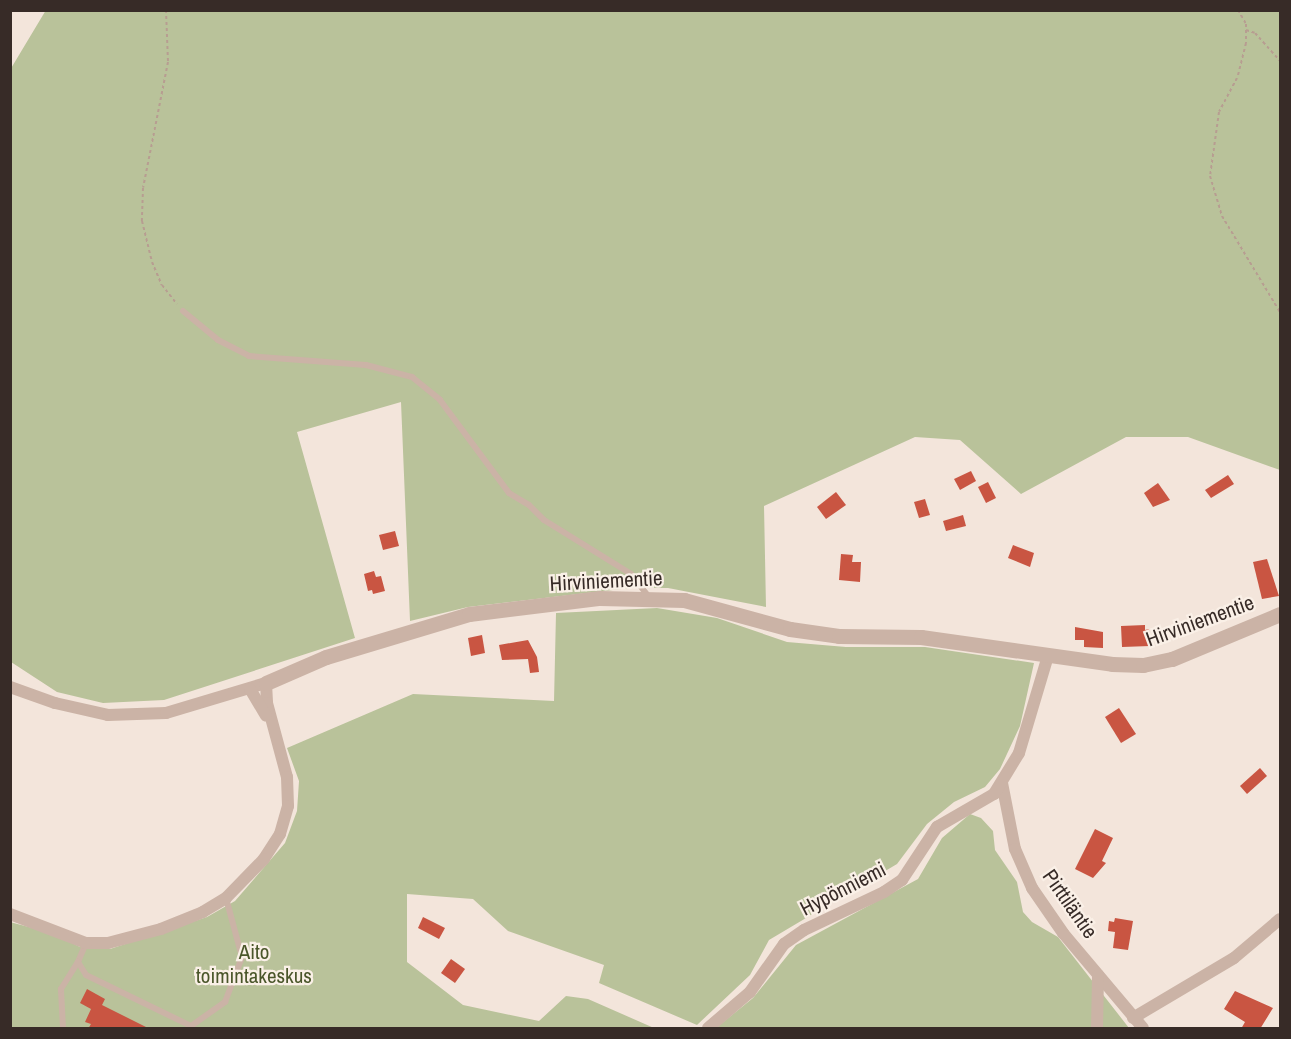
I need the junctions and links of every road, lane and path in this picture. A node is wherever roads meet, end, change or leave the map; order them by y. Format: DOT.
graph roads {
  1 [pos="166,10"];
  2 [pos="1238,10"];
  3 [pos="1246,30"];
  4 [pos="1281,61"];
  5 [pos="183,311"];
  6 [pos="1281,312"];
  7 [pos="648,597"];
  8 [pos="1281,615"];
  9 [pos="1048,656"];
  10 [pos="266,683"];
  11 [pos="10,687"];
  12 [pos="250,689"];
  13 [pos="272,726"];
  14 [pos="1002,783"];
  15 [pos="226,897"];
  16 [pos="10,914"];
  17 [pos="1281,919"];
  18 [pos="86,943"];
  19 [pos="78,962"];
  20 [pos="1098,975"];
  21 [pos="1133,1018"];
  22 [pos="63,1029"];
  23 [pos="708,1029"];
  24 [pos="1097,1029"];
  25 [pos="1143,1029"];
  1 -- 5 [label="path"];
  2 -- 3 [label="path"];
  3 -- 4 [label="path"];
  3 -- 6 [label="path"];
  5 -- 7 [label="lane"];
  7 -- 9 [label="street, Hirviniementie"];
  7 -- 10 [label="street, Hirviniementie"];
  8 -- 9 [label="street, Hirviniementie"];
  9 -- 14 [label="street, Hypönniemi"];
  10 -- 12 [label="street, Hirviniementie"];
  10 -- 13 [label="street"];
  11 -- 12 [label="street, Hirviniementie"];
  12 -- 13 [label="street"];
  13 -- 15 [label="street"];
  14 -- 20 [label="street, Pirttiläntie"];
  14 -- 23 [label="street, Hypönniemi"];
  15 -- 18 [label="street"];
  15 -- 19 [label="lane"];
  16 -- 18 [label="street"];
  17 -- 21 [label="street"];
  18 -- 19 [label="lane"];
  19 -- 22 [label="lane"];
  20 -- 21 [label="street, Pirttiläntie"];
  20 -- 24 [label="street"];
  21 -- 25 [label="street, Pirttiläntie"];
}
